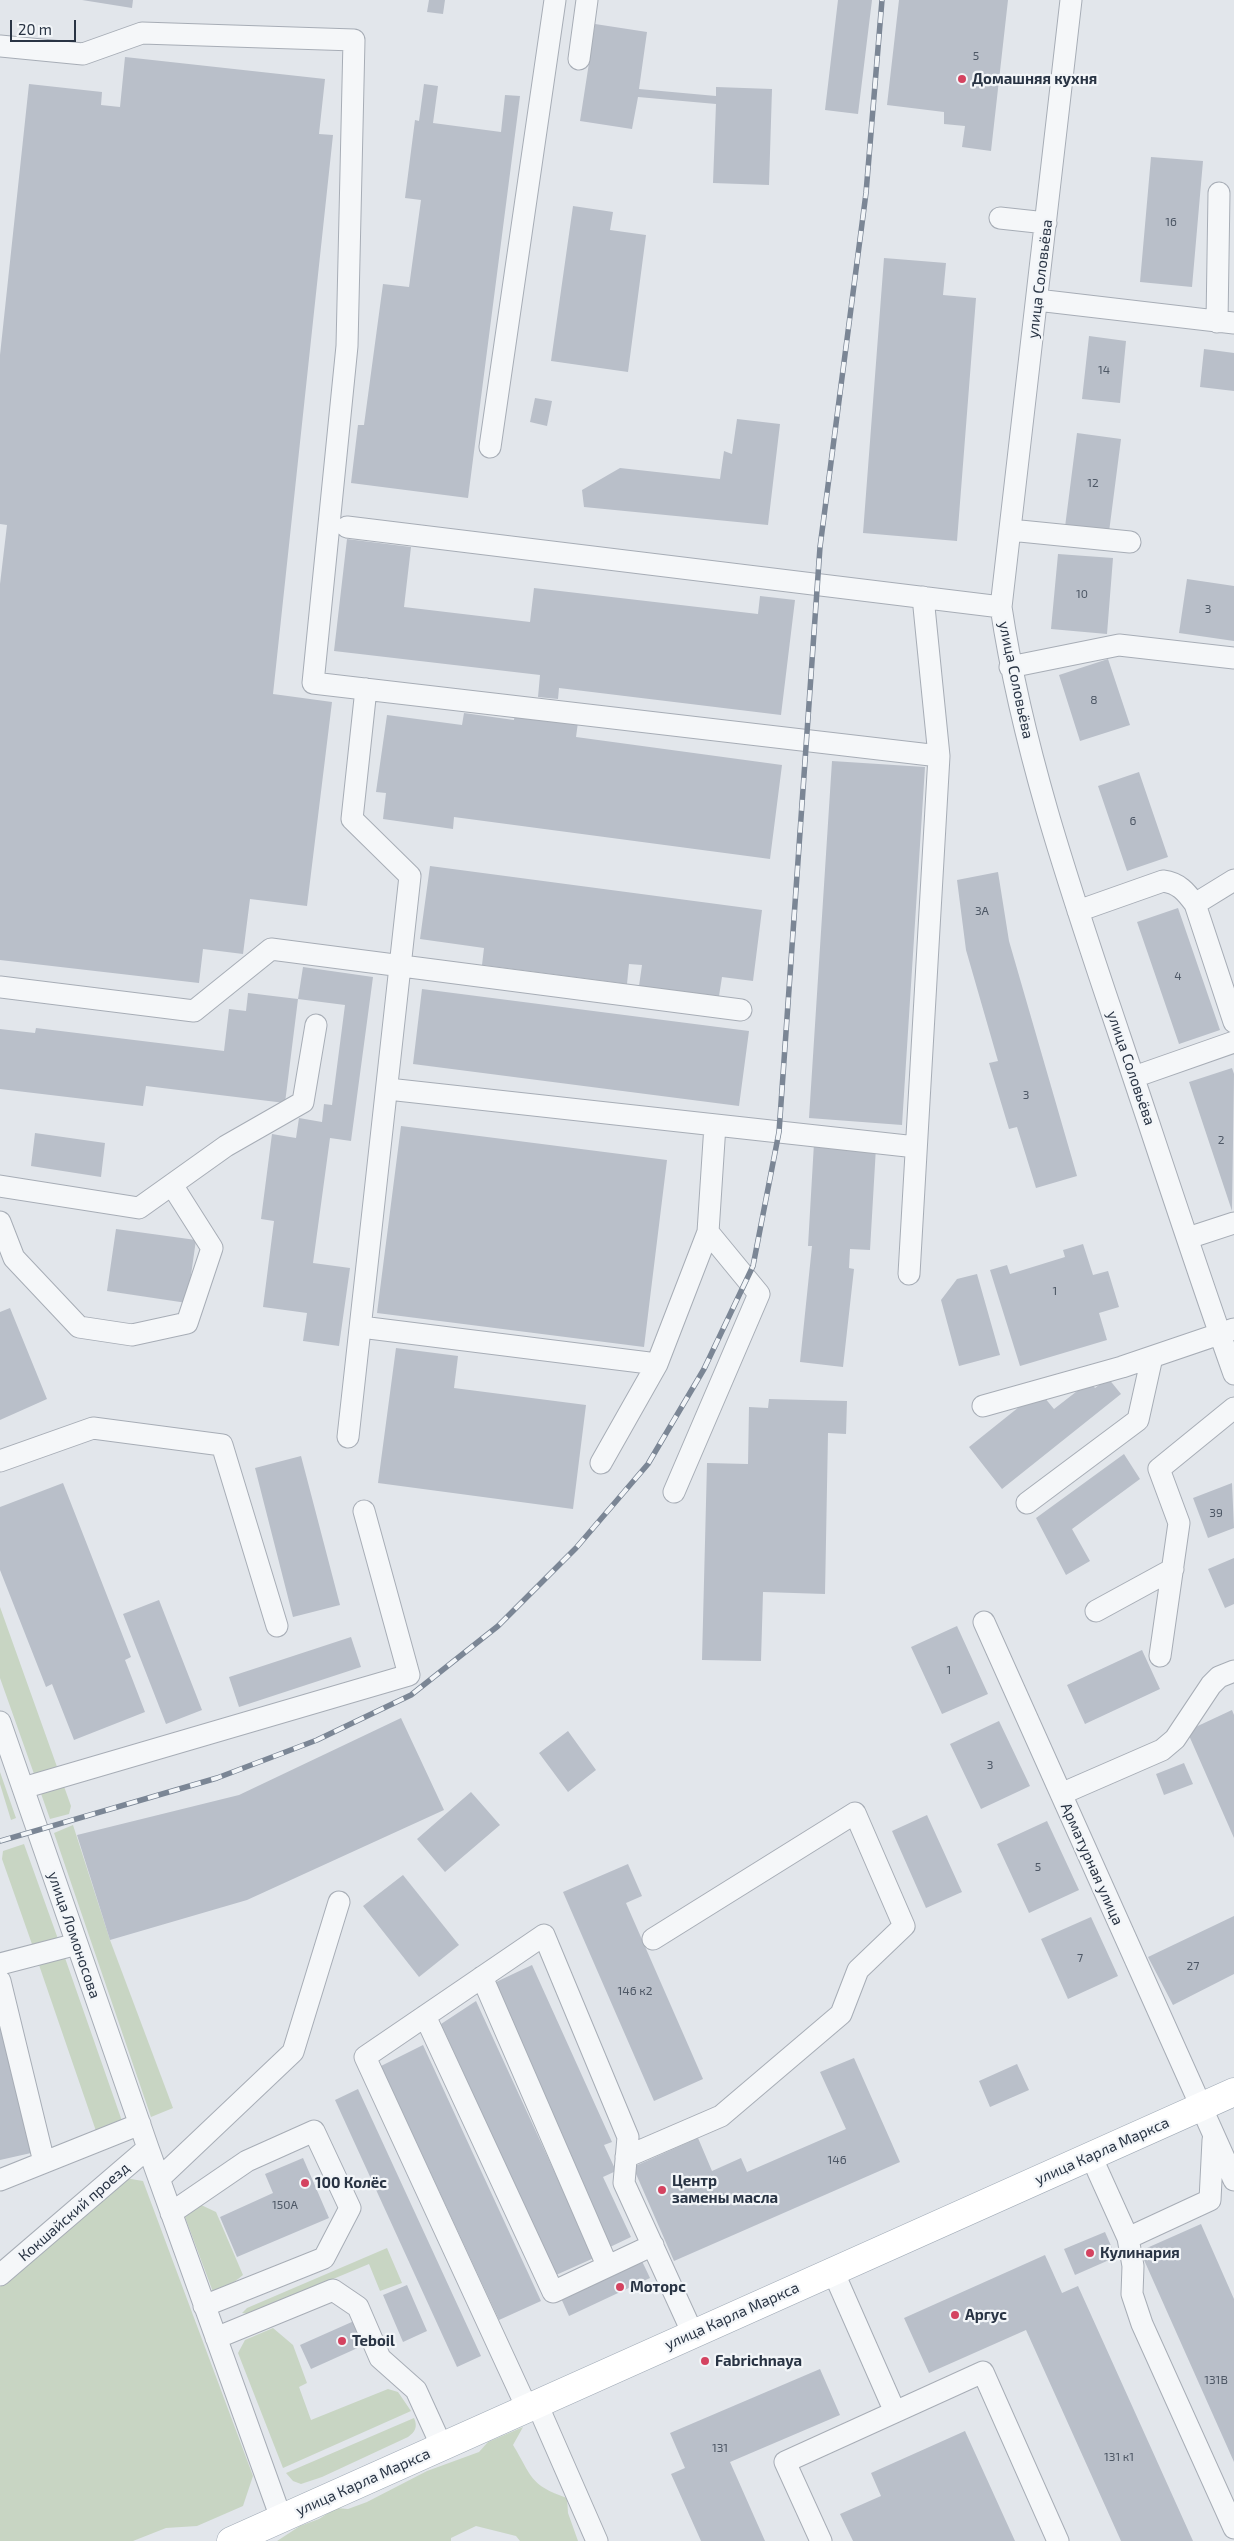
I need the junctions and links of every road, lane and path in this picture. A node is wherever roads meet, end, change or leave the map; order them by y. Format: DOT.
graph roads {
  1 [pos="555,0"];
  2 [pos="587,0"];
  3 [pos="1071,0"];
  4 [pos="0,46"];
  5 [pos="579,59"];
  6 [pos="1219,193"];
  7 [pos="1000,218"];
  8 [pos="1046,223"];
  9 [pos="1038,300"];
  10 [pos="1226,322"];
  11 [pos="490,446"];
  12 [pos="348,527"];
  13 [pos="1010,530"];
  14 [pos="1130,542"];
  15 [pos="924,597"];
  16 [pos="1001,607"];
  17 [pos="1234,658"];
  18 [pos="1010,667"];
  19 [pos="366,689"];
  20 [pos="939,756"];
  21 [pos="1234,880"];
  22 [pos="1195,904"];
  23 [pos="1078,911"];
  24 [pos="400,966"];
  25 [pos="0,987"];
  26 [pos="741,1010"];
  27 [pos="1234,1022"];
  28 [pos="316,1025"];
  29 [pos="1234,1042"];
  30 [pos="1134,1077"];
  31 [pos="388,1089"];
  32 [pos="716,1125"];
  33 [pos="916,1147"];
  34 [pos="172,1185"];
  35 [pos="0,1186"];
  36 [pos="0,1222"];
  37 [pos="1234,1223"];
  38 [pos="708,1232"];
  39 [pos="1188,1238"];
  40 [pos="909,1274"];
  41 [pos="361,1327"];
  42 [pos="1227,1332"];
  43 [pos="1152,1357"];
  44 [pos="657,1364"];
  45 [pos="1234,1374"];
  46 [pos="983,1406"];
  47 [pos="1234,1408"];
  48 [pos="348,1437"];
  49 [pos="0,1461"];
  50 [pos="601,1463"];
  51 [pos="674,1492"];
  52 [pos="1027,1503"];
  53 [pos="364,1510"];
  54 [pos="1173,1569"];
  55 [pos="1096,1611"];
  56 [pos="984,1622"];
  57 [pos="277,1626"];
  58 [pos="1160,1656"];
  59 [pos="1234,1671"];
  60 [pos="0,1722"];
  61 [pos="23,1788"];
  62 [pos="1061,1794"];
  63 [pos="340,1902"];
  64 [pos="653,1939"];
  65 [pos="77,1944"];
  66 [pos="0,1964"];
  67 [pos="482,1977"];
  68 [pos="0,1981"];
  69 [pos="425,2016"];
  70 [pos="1234,2092"];
  71 [pos="1200,2107"];
  72 [pos="140,2124"];
  73 [pos="1213,2136"];
  74 [pos="148,2148"];
  75 [pos="1091,2156"];
  76 [pos="626,2157"];
  77 [pos="44,2162"];
  78 [pos="159,2179"];
  79 [pos="0,2180"];
  80 [pos="1234,2180"];
  81 [pos="171,2213"];
  82 [pos="1128,2238"];
  83 [pos="652,2245"];
  84 [pos="608,2266"];
  85 [pos="833,2271"];
  86 [pos="0,2275"];
  87 [pos="204,2306"];
  88 [pos="694,2334"];
  89 [pos="216,2338"];
  90 [pos="532,2406"];
  91 [pos="895,2412"];
  92 [pos="442,2446"];
  93 [pos="281,2518"];
  94 [pos="1234,2528"];
  95 [pos="231,2541"];
  96 [pos="597,2541"];
  97 [pos="821,2541"];
  98 [pos="1058,2541"];
  1 -- 11 [label="street"];
  2 -- 5 [label="street"];
  3 -- 8 [label="street, улица Соловьёва"];
  4 -- 19 [label="street"];
  6 -- 10 [label="street"];
  7 -- 8 [label="street"];
  8 -- 9 [label="street, улица Соловьёва"];
  9 -- 10 [label="street"];
  9 -- 13 [label="street, улица Соловьёва"];
  12 -- 15 [label="street"];
  13 -- 14 [label="street"];
  13 -- 16 [label="street, улица Соловьёва"];
  15 -- 16 [label="street"];
  15 -- 20 [label="street"];
  16 -- 18 [label="street, улица Соловьёва"];
  17 -- 18 [label="street"];
  18 -- 23 [label="street, улица Соловьёва"];
  19 -- 20 [label="street"];
  19 -- 24 [label="street"];
  20 -- 33 [label="street"];
  21 -- 22 [label="street"];
  22 -- 23 [label="street"];
  22 -- 27 [label="street"];
  23 -- 30 [label="street, улица Соловьёва"];
  24 -- 25 [label="street"];
  24 -- 26 [label="street"];
  24 -- 31 [label="street"];
  28 -- 34 [label="street"];
  29 -- 30 [label="street"];
  30 -- 39 [label="street, улица Соловьёва"];
  31 -- 32 [label="street"];
  31 -- 41 [label="street"];
  32 -- 33 [label="street"];
  32 -- 38 [label="street"];
  33 -- 40 [label="street"];
  34 -- 35 [label="street"];
  34 -- 36 [label="street"];
  37 -- 39 [label="street"];
  38 -- 44 [label="street"];
  38 -- 51 [label="street"];
  39 -- 42 [label="street, улица Соловьёва"];
  41 -- 44 [label="street"];
  41 -- 48 [label="street"];
  42 -- 43 [label="street"];
  42 -- 45 [label="street, улица Соловьёва"];
  43 -- 46 [label="street"];
  43 -- 52 [label="street"];
  44 -- 50 [label="street"];
  47 -- 54 [label="street"];
  49 -- 57 [label="street"];
  53 -- 61 [label="street"];
  54 -- 55 [label="street"];
  54 -- 58 [label="street"];
  56 -- 62 [label="street, Арматурная улица"];
  59 -- 62 [label="street"];
  60 -- 61 [label="street, улица Ломоносова"];
  61 -- 65 [label="street, улица Ломоносова"];
  62 -- 71 [label="street, Арматурная улица"];
  63 -- 78 [label="street"];
  64 -- 76 [label="street"];
  65 -- 66 [label="street"];
  65 -- 72 [label="street, улица Ломоносова"];
  67 -- 69 [label="street"];
  67 -- 76 [label="street"];
  67 -- 84 [label="street"];
  68 -- 77 [label="street"];
  69 -- 84 [label="street"];
  69 -- 90 [label="street"];
  70 -- 71 [label="main road, улица Карла Маркса"];
  71 -- 73 [label="street, Арматурная улица"];
  71 -- 75 [label="main road, улица Карла Маркса"];
  72 -- 74 [label="street, улица Ломоносова"];
  72 -- 77 [label="street"];
  73 -- 80 [label="street, Арматурная улица"];
  73 -- 82 [label="street"];
  74 -- 78 [label="street, улица Ломоносова"];
  74 -- 86 [label="street, Кокшайский проезд"];
  75 -- 82 [label="street"];
  75 -- 85 [label="main road, улица Карла Маркса"];
  76 -- 83 [label="street"];
  77 -- 79 [label="street"];
  78 -- 81 [label="street, улица Ломоносова"];
  81 -- 87 [label="street, улица Ломоносова"];
  81 -- 87 [label="street"];
  82 -- 94 [label="street"];
  83 -- 84 [label="street"];
  83 -- 88 [label="street"];
  85 -- 88 [label="main road, улица Карла Маркса"];
  85 -- 91 [label="street"];
  87 -- 89 [label="street, улица Ломоносова"];
  88 -- 90 [label="main road, улица Карла Маркса"];
  89 -- 92 [label="street"];
  89 -- 93 [label="street, улица Ломоносова"];
  90 -- 92 [label="main road, улица Карла Маркса"];
  90 -- 96 [label="street"];
  91 -- 97 [label="street"];
  91 -- 98 [label="street"];
  92 -- 93 [label="main road, улица Карла Маркса"];
  93 -- 95 [label="main road, улица Карла Маркса"];
}
